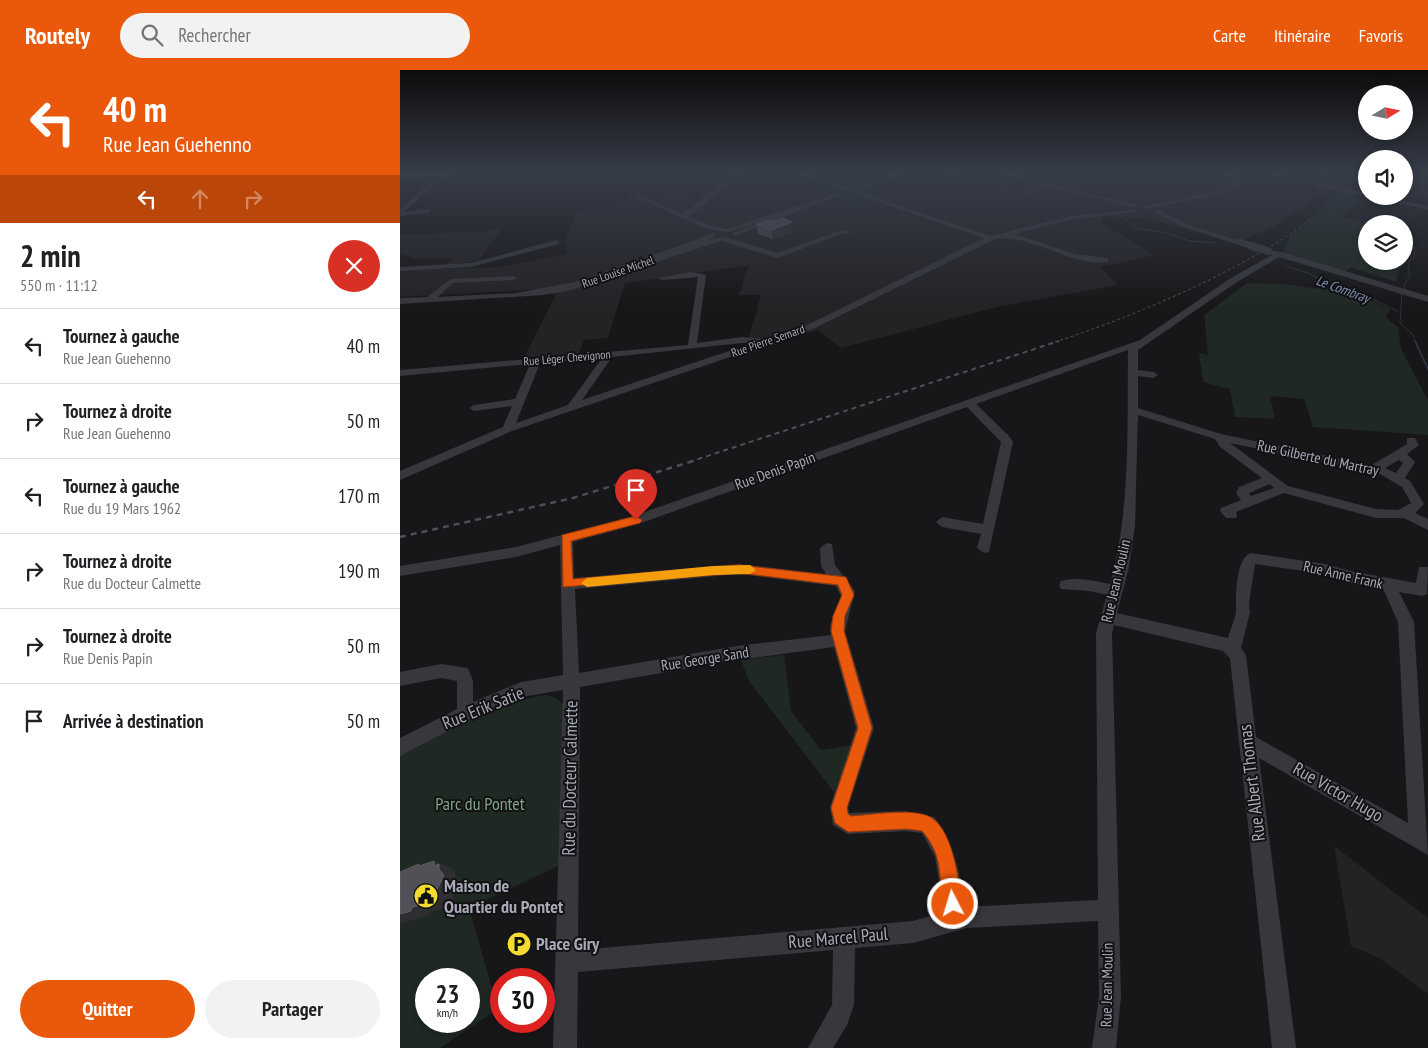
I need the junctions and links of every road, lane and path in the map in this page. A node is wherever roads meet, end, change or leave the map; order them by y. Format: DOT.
graph roads {
  1 [pos="685,218"];
  2 [pos="773,218"];
  3 [pos="932,218"];
  4 [pos="1073,218"];
  5 [pos="1165,218"];
  6 [pos="707,227"];
  7 [pos="848,232"];
  8 [pos="730,233"];
  9 [pos="1006,234"];
  10 [pos="717,237"];
  11 [pos="990,238"];
  12 [pos="556,242"];
  13 [pos="748,245"];
  14 [pos="815,250"];
  15 [pos="788,253"];
  16 [pos="1273,253"];
  17 [pos="1105,260"];
  18 [pos="400,269"];
  19 [pos="513,278"];
  20 [pos="662,278"];
  21 [pos="430,299"];
  22 [pos="1428,299"];
  23 [pos="400,301"];
  24 [pos="1142,342"];
  25 [pos="752,344"];
  26 [pos="692,347"];
  27 [pos="609,355"];
  28 [pos="536,361"];
  29 [pos="400,372"];
  30 [pos="1133,373"];
  31 [pos="1153,375"];
  32 [pos="518,402"];
  33 [pos="969,403"];
  34 [pos="573,406"];
  35 [pos="474,408"];
  36 [pos="1133,410"];
  37 [pos="508,429"];
  38 [pos="1219,436"];
  39 [pos="1411,441"];
  40 [pos="1400,454"];
  41 [pos="1374,469"];
  42 [pos="400,476"];
  43 [pos="1399,478"];
  44 [pos="1272,479"];
  45 [pos="1284,489"];
  46 [pos="1249,501"];
  47 [pos="1411,510"];
  48 [pos="1428,513"];
  49 [pos="1231,515"];
  50 [pos="942,522"];
  51 [pos="1428,525"];
  52 [pos="988,530"];
  53 [pos="566,538"];
  54 [pos="828,548"];
  55 [pos="984,548"];
  56 [pos="400,571"];
  57 [pos="1424,571"];
  58 [pos="842,581"];
  59 [pos="567,584"];
  60 [pos="1388,584"];
  61 [pos="1066,585"];
  62 [pos="1114,591"];
  63 [pos="1108,617"];
  64 [pos="840,639"];
  65 [pos="1233,648"];
  66 [pos="400,679"];
  67 [pos="571,682"];
  68 [pos="465,713"];
  69 [pos="1247,741"];
  70 [pos="400,747"];
  71 [pos="1424,843"];
  72 [pos="1108,910"];
  73 [pos="955,918"];
  74 [pos="844,938"];
  75 [pos="567,962"];
  76 [pos="565,1048"];
  77 [pos="820,1048"];
  78 [pos="1104,1048"];
  79 [pos="1284,1048"];
  1 -- 6 [label="street"];
  2 -- 8 [label="street"];
  3 -- 11 [label="street"];
  4 -- 9 [label="street, Rue Pierre Semard"];
  5 -- 16 [label="street, bridge"];
  6 -- 8 [label="street"];
  6 -- 10 [label="street"];
  7 -- 15 [label="street"];
  8 -- 10 [label="street"];
  8 -- 10 [label="street"];
  8 -- 13 [label="street"];
  9 -- 11 [label="street, Rue Pierre Semard"];
  9 -- 17 [label="street"];
  10 -- 13 [label="street"];
  10 -- 21 [label="street, Rue Louise Michel"];
  11 -- 25 [label="street, Rue Pierre Semard"];
  12 -- 18 [label="street"];
  13 -- 15 [label="street"];
  14 -- 15 [label="street"];
  16 -- 22 [label="street"];
  16 -- 24 [label="street"];
  19 -- 21 [label="street"];
  20 -- 26 [label="street"];
  21 -- 23 [label="street, Rue Louise Michel"];
  24 -- 30 [label="street, Rue Jean Moulin"];
  24 -- 33 [label="street, Rue Denis Papin"];
  25 -- 26 [label="street, Rue Léger Chevignon"];
  25 -- 34 [label="street, Rue Pierre Semard"];
  26 -- 27 [label="street, Rue Léger Chevignon"];
  27 -- 28 [label="street, Rue Léger Chevignon"];
  27 -- 34 [label="street"];
  28 -- 29 [label="street, Rue Léger Chevignon"];
  28 -- 32 [label="street"];
  30 -- 31 [label="street"];
  30 -- 36 [label="street, Rue Jean Moulin"];
  32 -- 35 [label="street"];
  32 -- 37 [label="street"];
  33 -- 52 [label="street"];
  33 -- 53 [label="street, Rue Denis Papin"];
  34 -- 37 [label="street, Rue Pierre Semard"];
  36 -- 38 [label="street, Rue Gilberte du Martray"];
  36 -- 62 [label="street, Rue Jean Moulin"];
  37 -- 42 [label="street, Rue Pierre Semard"];
  38 -- 41 [label="street, Rue Gilberte du Martray"];
  38 -- 44 [label="street, Rue Gilberte du Martray"];
  39 -- 40 [label="street"];
  40 -- 41 [label="street"];
  40 -- 43 [label="street"];
  41 -- 43 [label="street, Rue Gilberte du Martray"];
  43 -- 47 [label="street, Rue Gilberte du Martray"];
  44 -- 45 [label="street, Rue Gilberte du Martray"];
  44 -- 46 [label="street"];
  45 -- 46 [label="street"];
  45 -- 47 [label="street, Rue Gilberte du Martray"];
  46 -- 49 [label="street"];
  47 -- 48 [label="street"];
  47 -- 51 [label="street"];
  50 -- 52 [label="street"];
  52 -- 55 [label="street"];
  53 -- 56 [label="street, Rue Denis Papin"];
  53 -- 59 [label="street, Rue du Docteur Calmette"];
  54 -- 58 [label="street"];
  57 -- 60 [label="street"];
  58 -- 59 [label="street"];
  58 -- 64 [label="street"];
  59 -- 67 [label="street, Rue du Docteur Calmette"];
  60 -- 65 [label="street, Rue Anne Frank"];
  60 -- 71 [label="street, Rue Anne Frank"];
  61 -- 62 [label="street"];
  62 -- 63 [label="street, Rue Jean Moulin"];
  63 -- 65 [label="street"];
  63 -- 72 [label="street, Rue Jean Moulin"];
  64 -- 67 [label="street, Rue George Sand"];
  64 -- 73 [label="street"];
  65 -- 69 [label="street, Rue Albert Thomas"];
  66 -- 68 [label="street"];
  67 -- 68 [label="street, Rue Erik Satie"];
  67 -- 75 [label="street, Rue du Docteur Calmette"];
  68 -- 70 [label="street, Rue Erik Satie"];
  69 -- 71 [label="street, Rue Victor Hugo"];
  69 -- 79 [label="street, Rue Albert Thomas"];
  72 -- 73 [label="street, Rue Marcel Paul"];
  72 -- 78 [label="street, Rue Jean Moulin"];
  73 -- 74 [label="street, Rue Marcel Paul"];
  74 -- 75 [label="street, Rue Marcel Paul"];
  74 -- 77 [label="street"];
  75 -- 76 [label="street, Rue du Docteur Calmette"];
}
